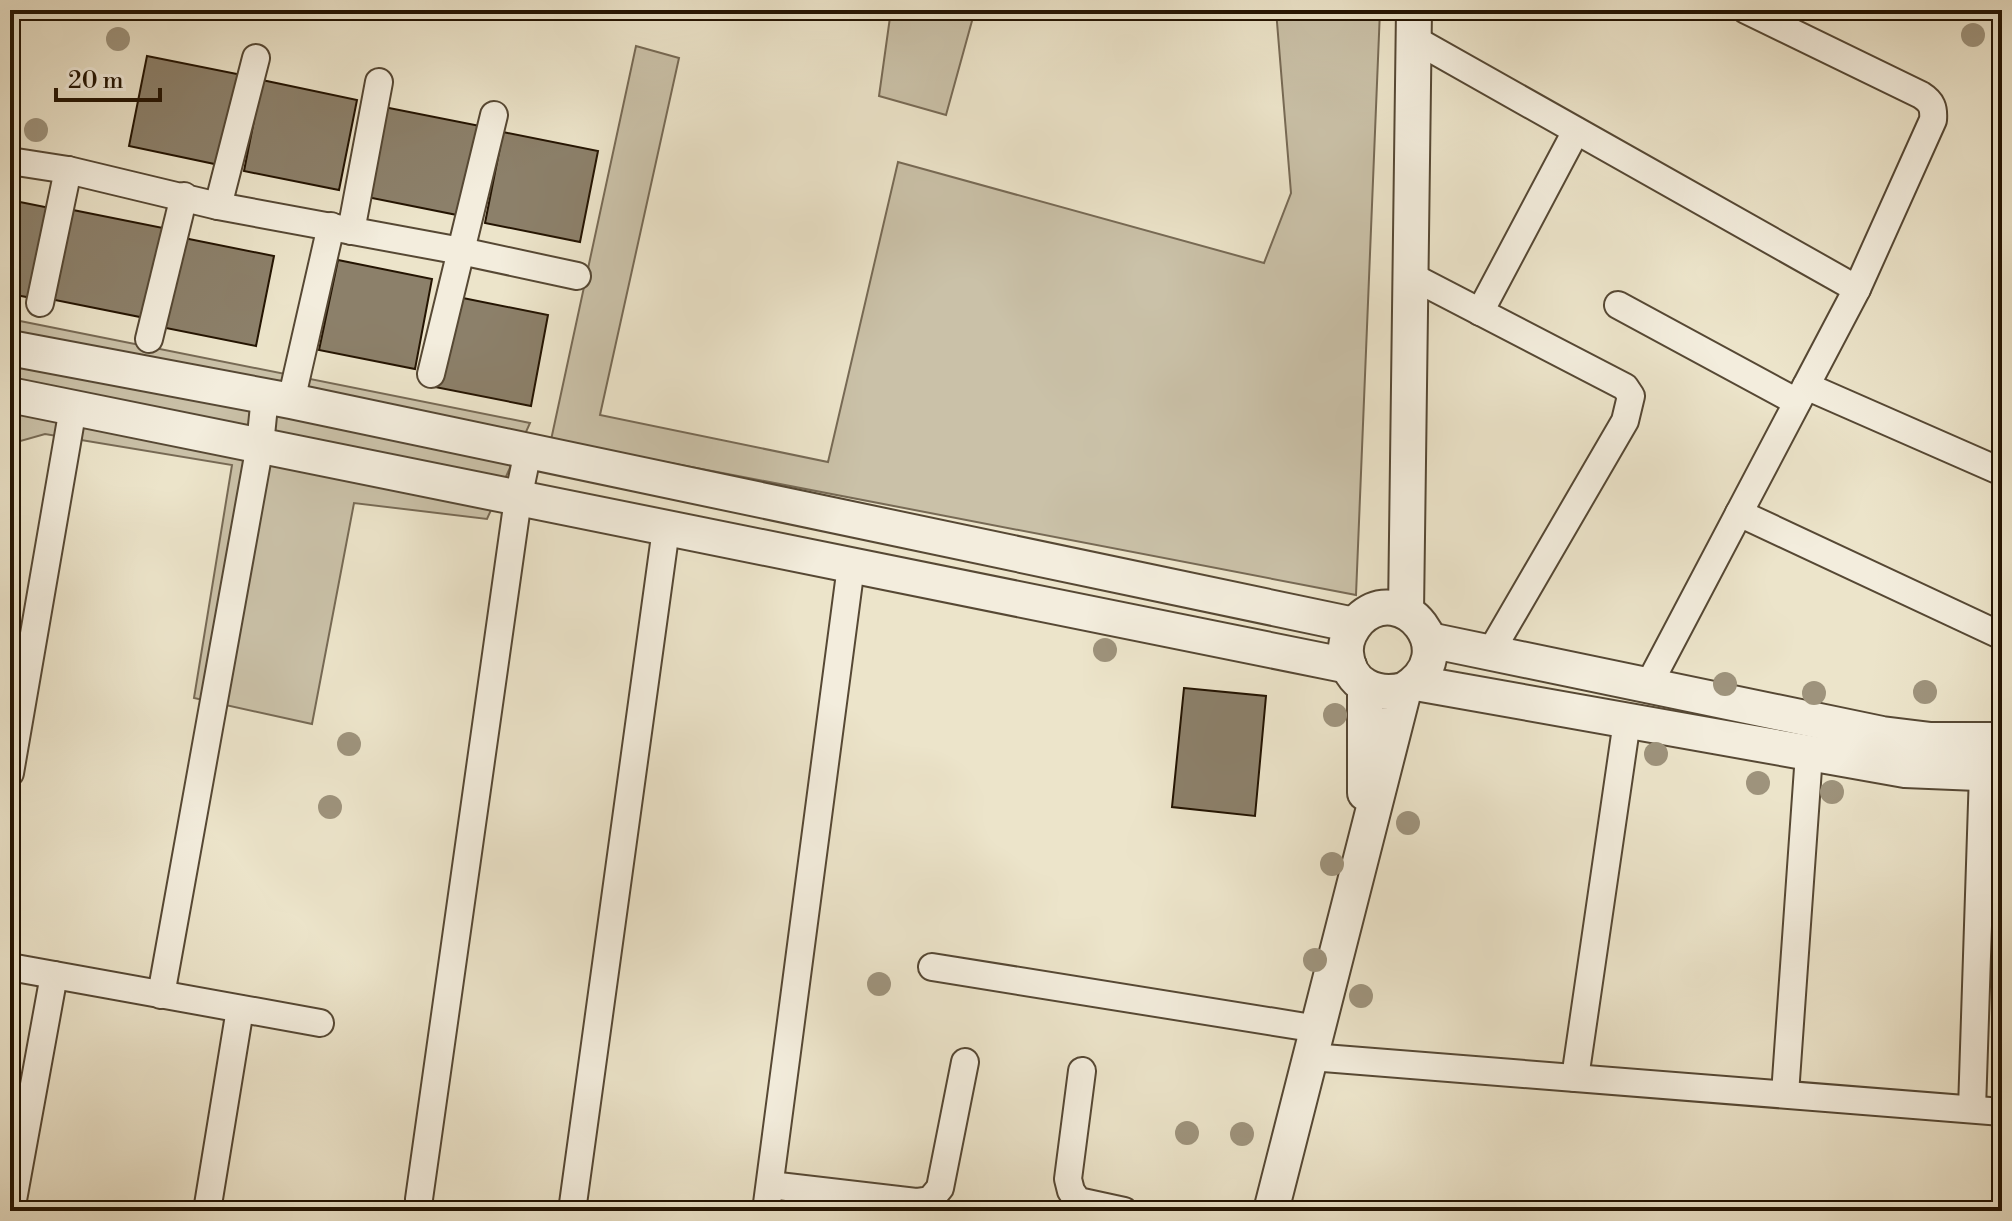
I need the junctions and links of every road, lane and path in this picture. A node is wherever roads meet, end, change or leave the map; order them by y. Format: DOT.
graph roads {
  1 [pos="1746,10"];
  2 [pos="1414,24"];
  3 [pos="256,58"];
  4 [pos="379,82"];
  5 [pos="494,115"];
  6 [pos="1576,131"];
  7 [pos="10,161"];
  8 [pos="68,170"];
  9 [pos="184,196"];
  10 [pos="218,206"];
  11 [pos="341,229"];
  12 [pos="461,251"];
  13 [pos="577,276"];
  14 [pos="1411,276"];
  15 [pos="1857,289"];
  16 [pos="40,303"];
  17 [pos="1618,305"];
  18 [pos="1480,312"];
  19 [pos="149,339"];
  20 [pos="10,348"];
  21 [pos="431,374"];
  22 [pos="1802,394"];
  23 [pos="10,395"];
  24 [pos="278,398"];
  25 [pos="73,408"];
  26 [pos="260,445"];
  27 [pos="528,451"];
  28 [pos="2002,472"];
  29 [pos="518,499"];
  30 [pos="1739,513"];
  31 [pos="666,529"];
  32 [pos="851,566"];
  33 [pos="1406,612"];
  34 [pos="1354,625"];
  35 [pos="2002,636"];
  36 [pos="1429,640"];
  37 [pos="1490,653"];
  38 [pos="1357,677"];
  39 [pos="1648,686"];
  40 [pos="1410,687"];
  41 [pos="1627,721"];
  42 [pos="2002,740"];
  43 [pos="1809,754"];
  44 [pos="10,773"];
  45 [pos="1992,773"];
  46 [pos="1364,846"];
  47 [pos="10,967"];
  48 [pos="932,967"];
  49 [pos="54,975"];
  50 [pos="161,995"];
  51 [pos="240,1009"];
  52 [pos="320,1023"];
  53 [pos="1314,1043"];
  54 [pos="965,1062"];
  55 [pos="1082,1071"];
  56 [pos="1575,1078"];
  57 [pos="1785,1094"];
  58 [pos="1972,1109"];
  59 [pos="2002,1112"];
  60 [pos="19,1116"];
  61 [pos="770,1185"];
  62 [pos="13,1200"];
  63 [pos="207,1211"];
  64 [pos="420,1211"];
  65 [pos="572,1211"];
  66 [pos="766,1211"];
  67 [pos="1124,1211"];
  68 [pos="1271,1211"];
  1 -- 15 [label="street"];
  2 -- 6 [label="street"];
  2 -- 14 [label="street"];
  3 -- 10 [label="street"];
  4 -- 11 [label="street"];
  5 -- 12 [label="street"];
  6 -- 15 [label="street"];
  6 -- 18 [label="street"];
  7 -- 8 [label="street"];
  8 -- 9 [label="street"];
  8 -- 16 [label="street"];
  9 -- 10 [label="street"];
  9 -- 19 [label="street"];
  10 -- 11 [label="street"];
  11 -- 12 [label="street"];
  11 -- 24 [label="street"];
  12 -- 13 [label="street"];
  12 -- 21 [label="street"];
  14 -- 18 [label="street"];
  14 -- 33 [label="street"];
  15 -- 22 [label="street"];
  17 -- 22 [label="street"];
  18 -- 37 [label="street"];
  20 -- 24 [label="street"];
  22 -- 28 [label="street"];
  22 -- 30 [label="street"];
  23 -- 25 [label="street"];
  24 -- 26 [label="street"];
  24 -- 27 [label="street"];
  25 -- 26 [label="street"];
  25 -- 44 [label="street"];
  26 -- 29 [label="street"];
  26 -- 50 [label="street"];
  27 -- 29 [label="street"];
  27 -- 34 [label="street"];
  29 -- 31 [label="street"];
  29 -- 64 [label="street"];
  30 -- 35 [label="street"];
  30 -- 39 [label="street"];
  31 -- 32 [label="street"];
  31 -- 65 [label="street"];
  32 -- 38 [label="street"];
  32 -- 61 [label="street"];
  33 -- 34 [label="street"];
  33 -- 36 [label="street"];
  34 -- 38 [label="street"];
  36 -- 37 [label="street"];
  36 -- 40 [label="street"];
  37 -- 39 [label="street"];
  38 -- 40 [label="street"];
  38 -- 46 [label="street"];
  39 -- 42 [label="street"];
  40 -- 41 [label="street"];
  40 -- 46 [label="street"];
  41 -- 43 [label="street"];
  41 -- 56 [label="street"];
  43 -- 45 [label="street"];
  43 -- 57 [label="street"];
  45 -- 58 [label="street"];
  46 -- 53 [label="street"];
  47 -- 49 [label="street"];
  48 -- 53 [label="street"];
  49 -- 50 [label="street"];
  49 -- 60 [label="street"];
  50 -- 51 [label="street"];
  51 -- 52 [label="street"];
  51 -- 63 [label="street"];
  53 -- 56 [label="street"];
  53 -- 68 [label="street"];
  54 -- 61 [label="street"];
  55 -- 67 [label="street"];
  56 -- 57 [label="street"];
  57 -- 58 [label="street"];
  58 -- 59 [label="street"];
  60 -- 62 [label="street"];
  61 -- 66 [label="street"];
}
